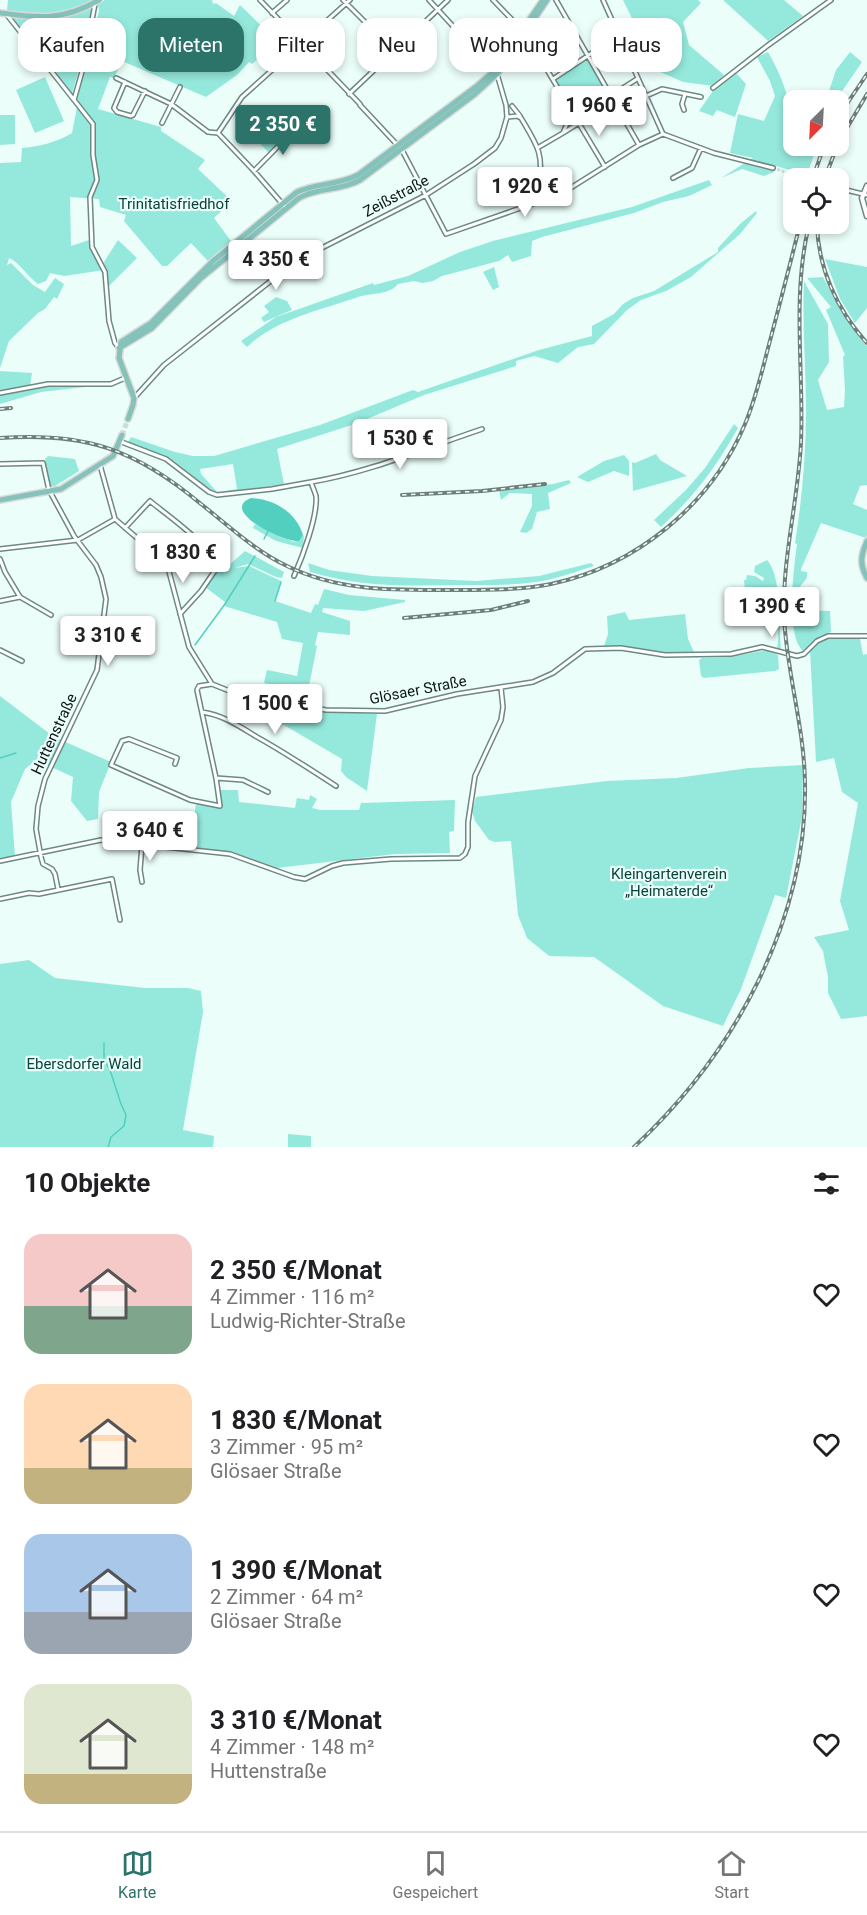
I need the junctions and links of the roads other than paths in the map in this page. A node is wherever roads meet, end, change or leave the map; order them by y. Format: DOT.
graph roads {
  1 [pos="260,0"];
  2 [pos="287,0"];
  3 [pos="429,0"];
  4 [pos="448,0"];
  5 [pos="493,0"];
  6 [pos="543,0"];
  7 [pos="547,0"];
  8 [pos="556,0"];
  9 [pos="603,0"];
  10 [pos="831,0"];
  11 [pos="97,1"];
  12 [pos="347,1"];
  13 [pos="438,10"];
  14 [pos="0,13"];
  15 [pos="272,13"];
  16 [pos="8,14"];
  17 [pos="21,16"];
  18 [pos="277,18"];
  19 [pos="329,18"];
  20 [pos="363,18"];
  21 [pos="429,18"];
  22 [pos="511,18"];
  23 [pos="532,18"];
  24 [pos="534,18"];
  25 [pos="611,18"];
  26 [pos="12,22"];
  27 [pos="591,54"];
  28 [pos="588,56"];
  29 [pos="270,72"];
  30 [pos="329,72"];
  31 [pos="372,72"];
  32 [pos="547,72"];
  33 [pos="635,72"];
  34 [pos="495,73"];
  35 [pos="116,78"];
  36 [pos="638,79"];
  37 [pos="552,80"];
  38 [pos="125,81"];
  39 [pos="180,87"];
  40 [pos="713,88"];
  41 [pos="145,91"];
  42 [pos="350,94"];
  43 [pos="611,94"];
  44 [pos="686,94"];
  45 [pos="646,96"];
  46 [pos="702,97"];
  47 [pos="74,101"];
  48 [pos="171,104"];
  49 [pos="512,106"];
  50 [pos="684,110"];
  51 [pos="572,112"];
  52 [pos="507,117"];
  53 [pos="521,118"];
  54 [pos="576,118"];
  55 [pos="162,123"];
  56 [pos="579,123"];
  57 [pos="297,127"];
  58 [pos="218,133"];
  59 [pos="563,133"];
  60 [pos="663,134"];
  61 [pos="639,145"];
  62 [pos="400,147"];
  63 [pos="538,147"];
  64 [pos="701,148"];
  65 [pos="605,166"];
  66 [pos="773,168"];
  67 [pos="254,171"];
  68 [pos="673,178"];
  69 [pos="539,185"];
  70 [pos="867,186"];
  71 [pos="849,191"];
  72 [pos="426,195"];
  73 [pos="865,195"];
  74 [pos="545,200"];
  75 [pos="529,205"];
  76 [pos="284,206"];
  77 [pos="867,216"];
  78 [pos="119,348"];
  79 [pos="126,377"];
  80 [pos="0,393"];
  81 [pos="134,398"];
  82 [pos="128,419"];
  83 [pos="482,429"];
  84 [pos="121,438"];
  85 [pos="0,464"];
  86 [pos="100,465"];
  87 [pos="311,482"];
  88 [pos="51,493"];
  89 [pos="0,500"];
  90 [pos="115,519"];
  91 [pos="125,528"];
  92 [pos="78,540"];
  93 [pos="867,541"];
  94 [pos="0,549"];
  95 [pos="0,559"];
  96 [pos="294,576"];
  97 [pos="867,578"];
  98 [pos="20,597"];
  99 [pos="0,601"];
  100 [pos="180,614"];
  101 [pos="51,615"];
  102 [pos="867,636"];
  103 [pos="0,650"];
  104 [pos="22,661"];
  105 [pos="212,684"];
  106 [pos="501,688"];
  107 [pos="202,712"];
  108 [pos="175,764"];
  109 [pos="216,778"];
  110 [pos="336,786"];
  111 [pos="268,792"];
  112 [pos="142,844"];
  113 [pos="40,852"];
  114 [pos="0,861"];
  115 [pos="142,882"];
  116 [pos="58,889"];
  117 [pos="0,899"];
  118 [pos="120,920"];
  1 -- 15 [label="street"];
  2 -- 15 [label="street"];
  3 -- 13 [label="street"];
  4 -- 13 [label="street"];
  5 -- 22 [label="street"];
  6 -- 23 [label="main road"];
  7 -- 24 [label="main road"];
  8 -- 28 [label="street"];
  9 -- 25 [label="street"];
  10 -- 40 [label="street"];
  11 -- 17 [label="main road"];
  11 -- 47 [label="street"];
  12 -- 19 [label="street"];
  12 -- 20 [label="street"];
  13 -- 21 [label="street"];
  13 -- 34 [label="street"];
  14 -- 16 [label="main road"];
  15 -- 18 [label="street"];
  16 -- 17 [label="main road"];
  16 -- 26 [label="street"];
  17 -- 26 [label="street"];
  26 -- 47 [label="street"];
  27 -- 28 [label="street"];
  28 -- 37 [label="street"];
  28 -- 43 [label="street"];
  29 -- 58 [label="street"];
  30 -- 42 [label="street"];
  31 -- 42 [label="street"];
  32 -- 37 [label="street"];
  33 -- 36 [label="street"];
  34 -- 52 [label="street"];
  34 -- 62 [label="main road"];
  35 -- 38 [label="street"];
  36 -- 43 [label="street"];
  36 -- 45 [label="street"];
  37 -- 51 [label="street"];
  38 -- 41 [label="street"];
  38 -- 41 [label="street"];
  39 -- 48 [label="street"];
  41 -- 48 [label="street"];
  42 -- 62 [label="street"];
  43 -- 54 [label="street"];
  43 -- 61 [label="street"];
  44 -- 45 [label="street"];
  44 -- 46 [label="street"];
  44 -- 50 [label="street"];
  45 -- 60 [label="street"];
  47 -- 78 [label="street"];
  48 -- 55 [label="street"];
  48 -- 58 [label="street"];
  49 -- 53 [label="street"];
  51 -- 54 [label="street"];
  51 -- 59 [label="street"];
  52 -- 53 [label="street"];
  52 -- 72 [label="street, Zeißstraße"];
  53 -- 63 [label="street"];
  54 -- 56 [label="street"];
  56 -- 59 [label="street"];
  56 -- 65 [label="street"];
  57 -- 67 [label="street"];
  58 -- 67 [label="street"];
  59 -- 63 [label="street"];
  60 -- 61 [label="street"];
  60 -- 64 [label="street"];
  61 -- 65 [label="street"];
  62 -- 72 [label="street"];
  62 -- 76 [label="main road"];
  63 -- 69 [label="street"];
  64 -- 66 [label="street"];
  64 -- 68 [label="street"];
  65 -- 74 [label="street"];
  67 -- 76 [label="street"];
  69 -- 74 [label="street"];
  69 -- 75 [label="street"];
  70 -- 73 [label="main road"];
  71 -- 73 [label="street"];
  72 -- 75 [label="street"];
  72 -- 81 [label="street, Zeißstraße"];
  73 -- 77 [label="main road"];
  74 -- 75 [label="street"];
  76 -- 78 [label="main road"];
  78 -- 79 [label="main road"];
  79 -- 80 [label="street"];
  79 -- 81 [label="main road"];
  81 -- 82 [label="main road"];
  83 -- 87 [label="street"];
  84 -- 86 [label="main road"];
  84 -- 87 [label="street"];
  85 -- 88 [label="street, Huttenstraße"];
  86 -- 88 [label="main road"];
  86 -- 90 [label="street"];
  87 -- 96 [label="street"];
  88 -- 89 [label="main road"];
  88 -- 92 [label="street, Huttenstraße"];
  90 -- 91 [label="street"];
  90 -- 92 [label="street"];
  91 -- 100 [label="street"];
  91 -- 100 [label="street"];
  92 -- 94 [label="street"];
  92 -- 113 [label="street, Huttenstraße"];
  93 -- 97 [label="main road"];
  95 -- 98 [label="street"];
  98 -- 99 [label="street"];
  98 -- 101 [label="street"];
  100 -- 105 [label="street"];
  102 -- 106 [label="street, Glösaer Straße"];
  103 -- 104 [label="street"];
  105 -- 106 [label="street, Glösaer Straße"];
  105 -- 107 [label="street"];
  106 -- 112 [label="street"];
  107 -- 109 [label="street"];
  107 -- 110 [label="street"];
  108 -- 109 [label="street"];
  109 -- 111 [label="street"];
  112 -- 113 [label="street"];
  112 -- 115 [label="street"];
  113 -- 114 [label="street"];
  113 -- 116 [label="street"];
  116 -- 117 [label="street"];
  116 -- 118 [label="street"];
}
